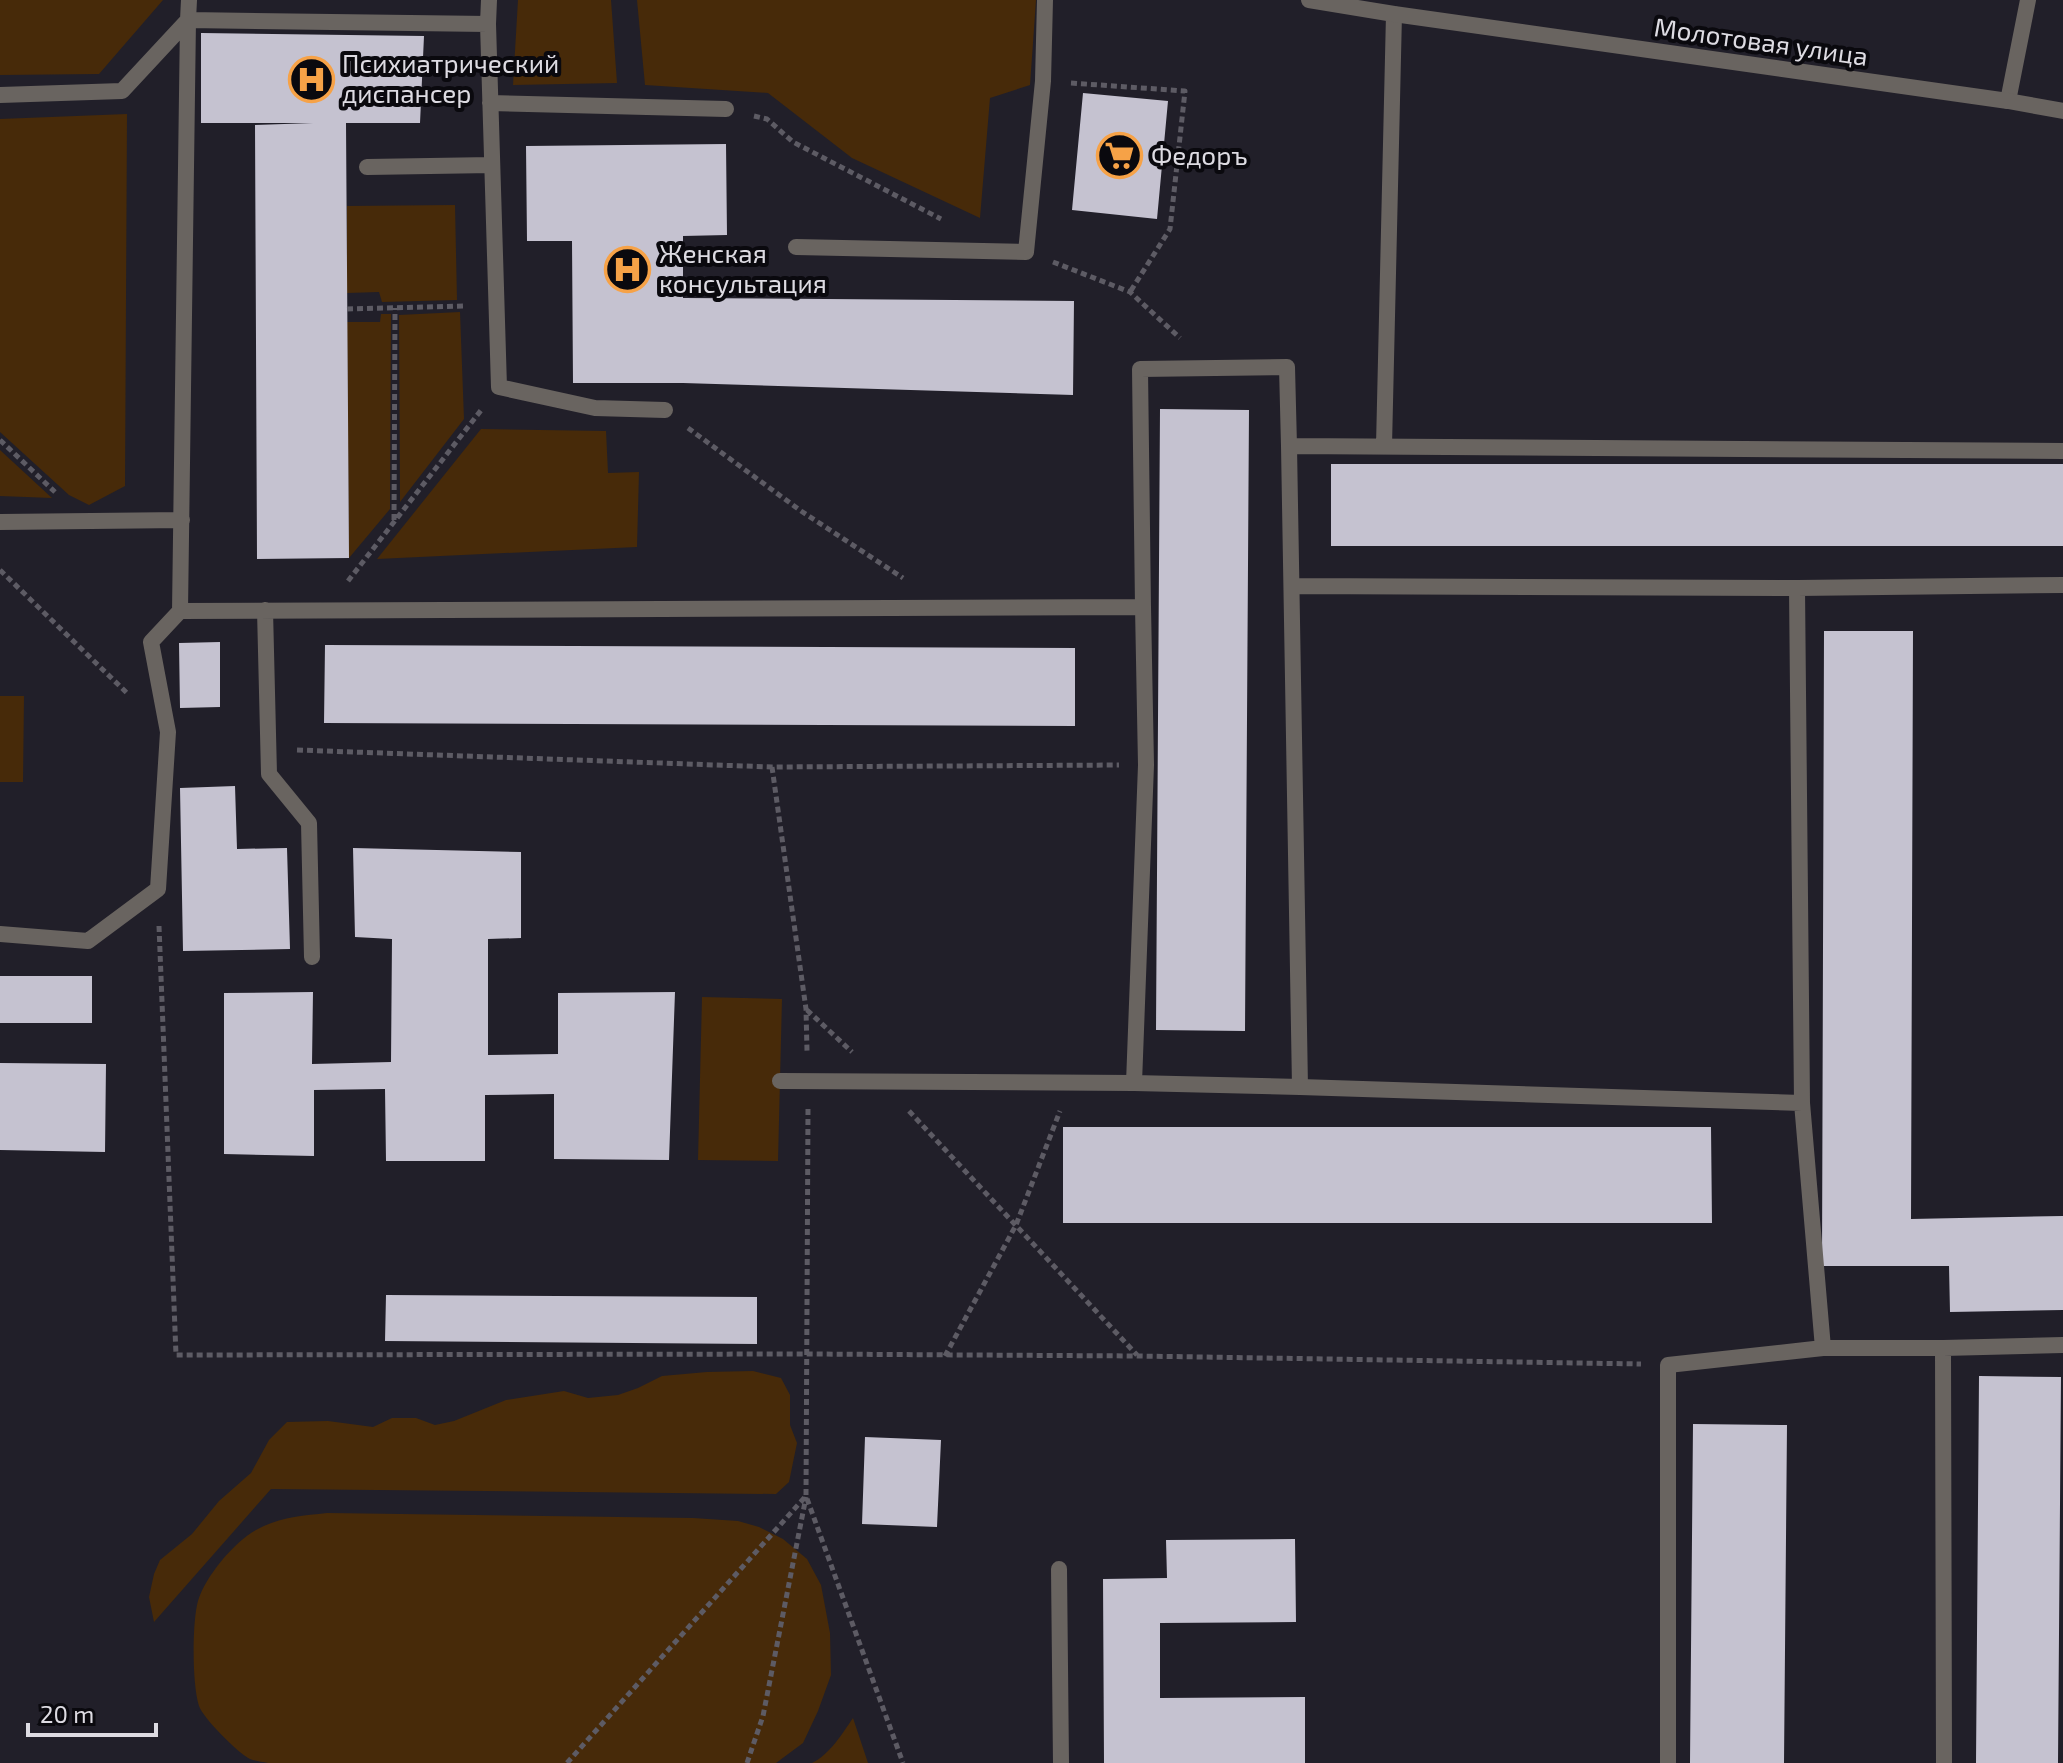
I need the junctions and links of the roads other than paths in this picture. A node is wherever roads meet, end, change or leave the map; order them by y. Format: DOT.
graph roads {
  1 [pos="189,0"];
  2 [pos="489,0"];
  3 [pos="1045,0"];
  4 [pos="1309,0"];
  5 [pos="2028,0"];
  6 [pos="1394,14"];
  7 [pos="188,20"];
  8 [pos="488,24"];
  9 [pos="0,95"];
  10 [pos="2008,101"];
  11 [pos="490,103"];
  12 [pos="726,109"];
  13 [pos="2063,111"];
  14 [pos="492,165"];
  15 [pos="367,167"];
  16 [pos="796,247"];
  17 [pos="665,410"];
  18 [pos="1289,446"];
  19 [pos="1384,446"];
  20 [pos="2063,451"];
  21 [pos="182,520"];
  22 [pos="0,522"];
  23 [pos="2063,585"];
  24 [pos="1292,586"];
  25 [pos="1797,588"];
  26 [pos="1143,607"];
  27 [pos="265,610"];
  28 [pos="180,611"];
  29 [pos="0,934"];
  30 [pos="312,957"];
  31 [pos="780,1081"];
  32 [pos="1134,1083"];
  33 [pos="1300,1087"];
  34 [pos="1802,1103"];
  35 [pos="2063,1345"];
  36 [pos="1823,1348"];
  37 [pos="1943,1348"];
  38 [pos="1059,1569"];
  39 [pos="1061,1763"];
  40 [pos="1668,1763"];
  41 [pos="1944,1763"];
  1 -- 7 [label="street"];
  2 -- 8 [label="street"];
  3 -- 16 [label="street"];
  4 -- 6 [label="street, Молотовая улица"];
  5 -- 10 [label="street"];
  6 -- 10 [label="street, Молотовая улица"];
  6 -- 19 [label="street"];
  7 -- 8 [label="street"];
  7 -- 9 [label="street"];
  7 -- 21 [label="street"];
  8 -- 11 [label="street"];
  10 -- 13 [label="street, Молотовая улица"];
  11 -- 12 [label="street"];
  11 -- 14 [label="street"];
  14 -- 15 [label="street"];
  14 -- 17 [label="street"];
  18 -- 19 [label="street"];
  18 -- 24 [label="street"];
  18 -- 26 [label="street"];
  19 -- 20 [label="street"];
  21 -- 22 [label="street"];
  21 -- 28 [label="street"];
  23 -- 25 [label="street"];
  24 -- 25 [label="street"];
  24 -- 33 [label="street"];
  25 -- 34 [label="street"];
  26 -- 27 [label="street"];
  26 -- 32 [label="street"];
  27 -- 28 [label="street"];
  27 -- 30 [label="street"];
  28 -- 29 [label="street"];
  31 -- 32 [label="street"];
  32 -- 33 [label="street"];
  33 -- 34 [label="street"];
  34 -- 36 [label="street"];
  35 -- 37 [label="street"];
  36 -- 37 [label="street"];
  36 -- 40 [label="street"];
  37 -- 41 [label="street"];
  38 -- 39 [label="street"];
}
